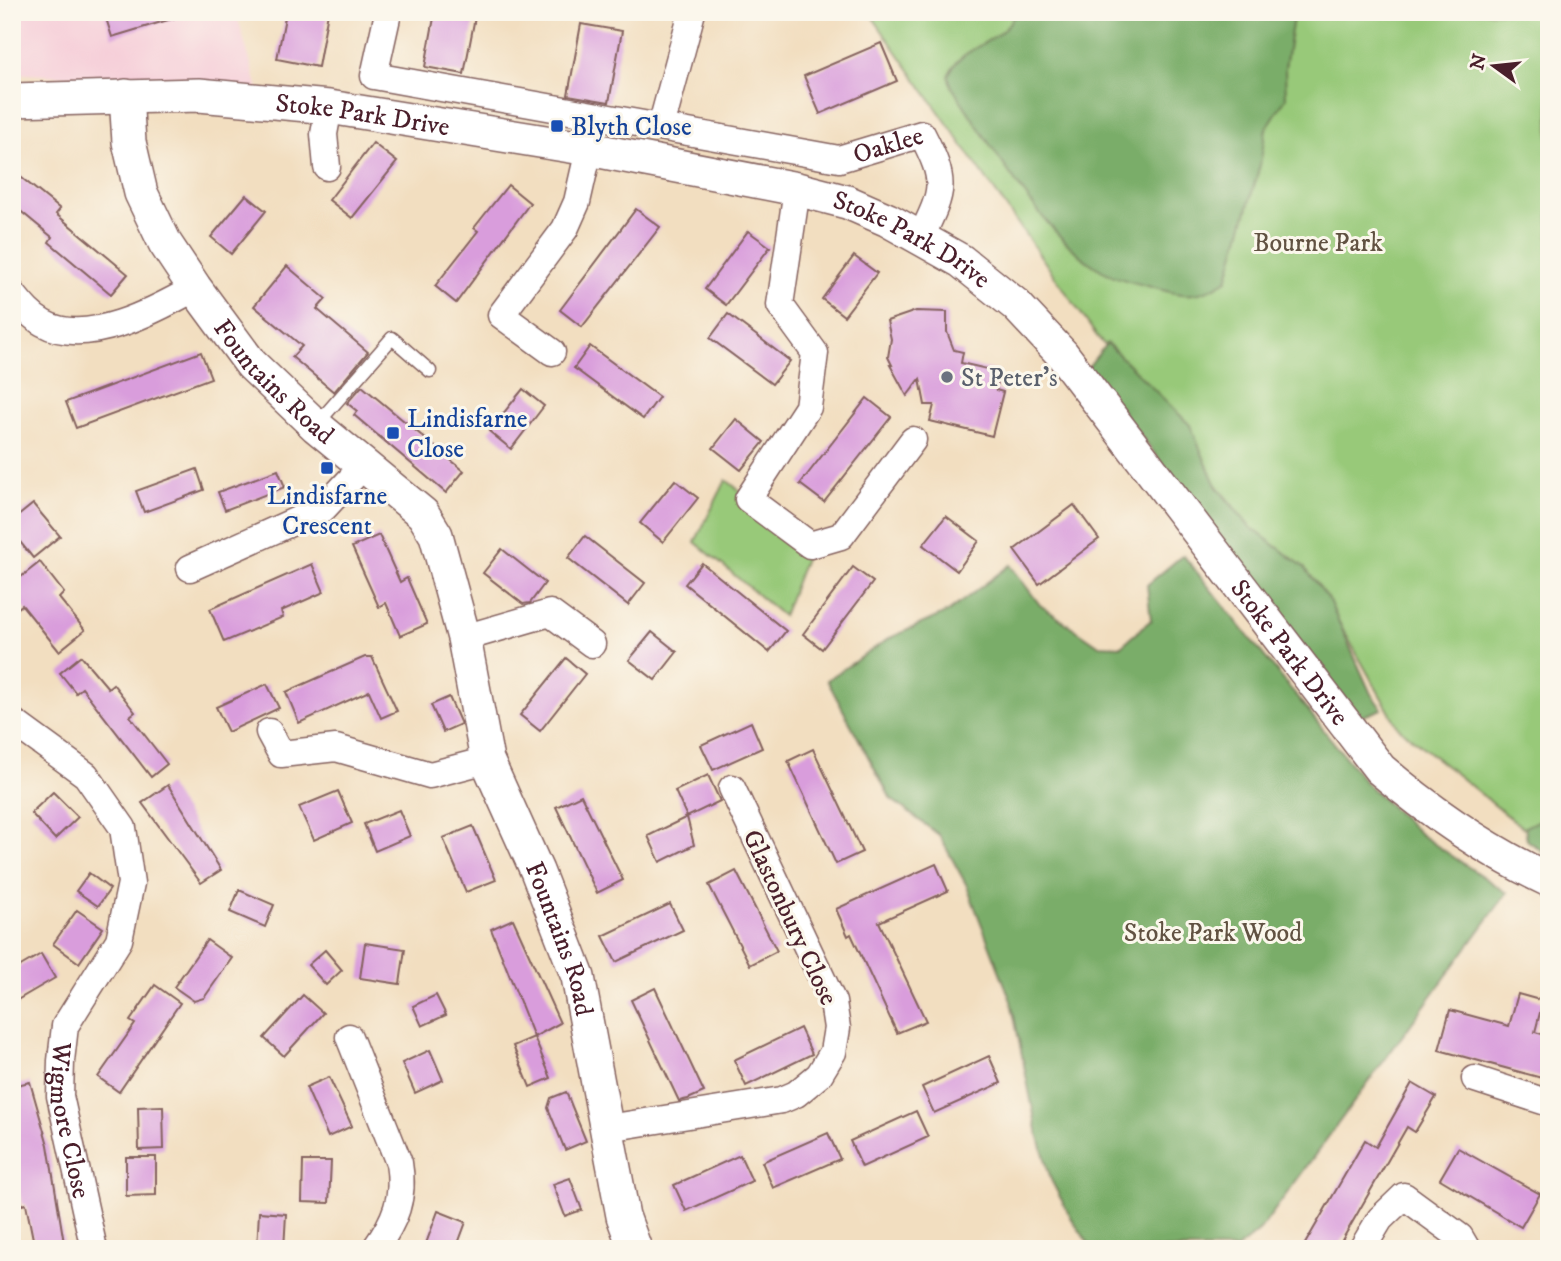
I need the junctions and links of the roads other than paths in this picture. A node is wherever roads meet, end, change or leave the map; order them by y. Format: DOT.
graph roads {
  1 [pos="692,12"];
  2 [pos="388,13"];
  3 [pos="126,96"];
  4 [pos="12,100"];
  5 [pos="329,107"];
  6 [pos="661,127"];
  7 [pos="589,149"];
  8 [pos="327,167"];
  9 [pos="797,189"];
  10 [pos="921,237"];
  11 [pos="195,288"];
  12 [pos="12,293"];
  13 [pos="552,352"];
  14 [pos="430,371"];
  15 [pos="316,426"];
  16 [pos="913,440"];
  17 [pos="364,466"];
  18 [pos="190,568"];
  19 [pos="464,638"];
  20 [pos="592,644"];
  21 [pos="12,721"];
  22 [pos="269,732"];
  23 [pos="487,760"];
  24 [pos="732,788"];
  25 [pos="1549,880"];
  26 [pos="348,1037"];
  27 [pos="1475,1079"];
  28 [pos="1549,1103"];
  29 [pos="608,1128"];
  30 [pos="94,1249"];
  31 [pos="375,1249"];
  32 [pos="635,1249"];
  33 [pos="1362,1249"];
  34 [pos="1467,1249"];
  1 -- 6 [label="street"];
  2 -- 6 [label="street, Oaklee"];
  3 -- 4 [label="street, Stoke Park Drive"];
  3 -- 5 [label="street, Stoke Park Drive"];
  3 -- 11 [label="street, Fountains Road"];
  5 -- 7 [label="street, Stoke Park Drive"];
  5 -- 8 [label="street"];
  6 -- 10 [label="street, Oaklee"];
  7 -- 9 [label="street, Stoke Park Drive"];
  7 -- 13 [label="street"];
  9 -- 10 [label="street, Stoke Park Drive"];
  9 -- 16 [label="street"];
  10 -- 25 [label="street, Stoke Park Drive"];
  11 -- 12 [label="street"];
  11 -- 15 [label="street, Fountains Road"];
  14 -- 15 [label="lane"];
  15 -- 17 [label="street, Fountains Road"];
  17 -- 18 [label="street"];
  17 -- 19 [label="street, Fountains Road"];
  19 -- 20 [label="street"];
  19 -- 23 [label="street, Fountains Road"];
  21 -- 30 [label="street, Wigmore Close"];
  22 -- 23 [label="street"];
  23 -- 29 [label="street, Fountains Road"];
  24 -- 29 [label="street, Glastonbury Close"];
  26 -- 31 [label="street"];
  27 -- 28 [label="street"];
  29 -- 32 [label="street, Fountains Road"];
  33 -- 34 [label="street"];
}
